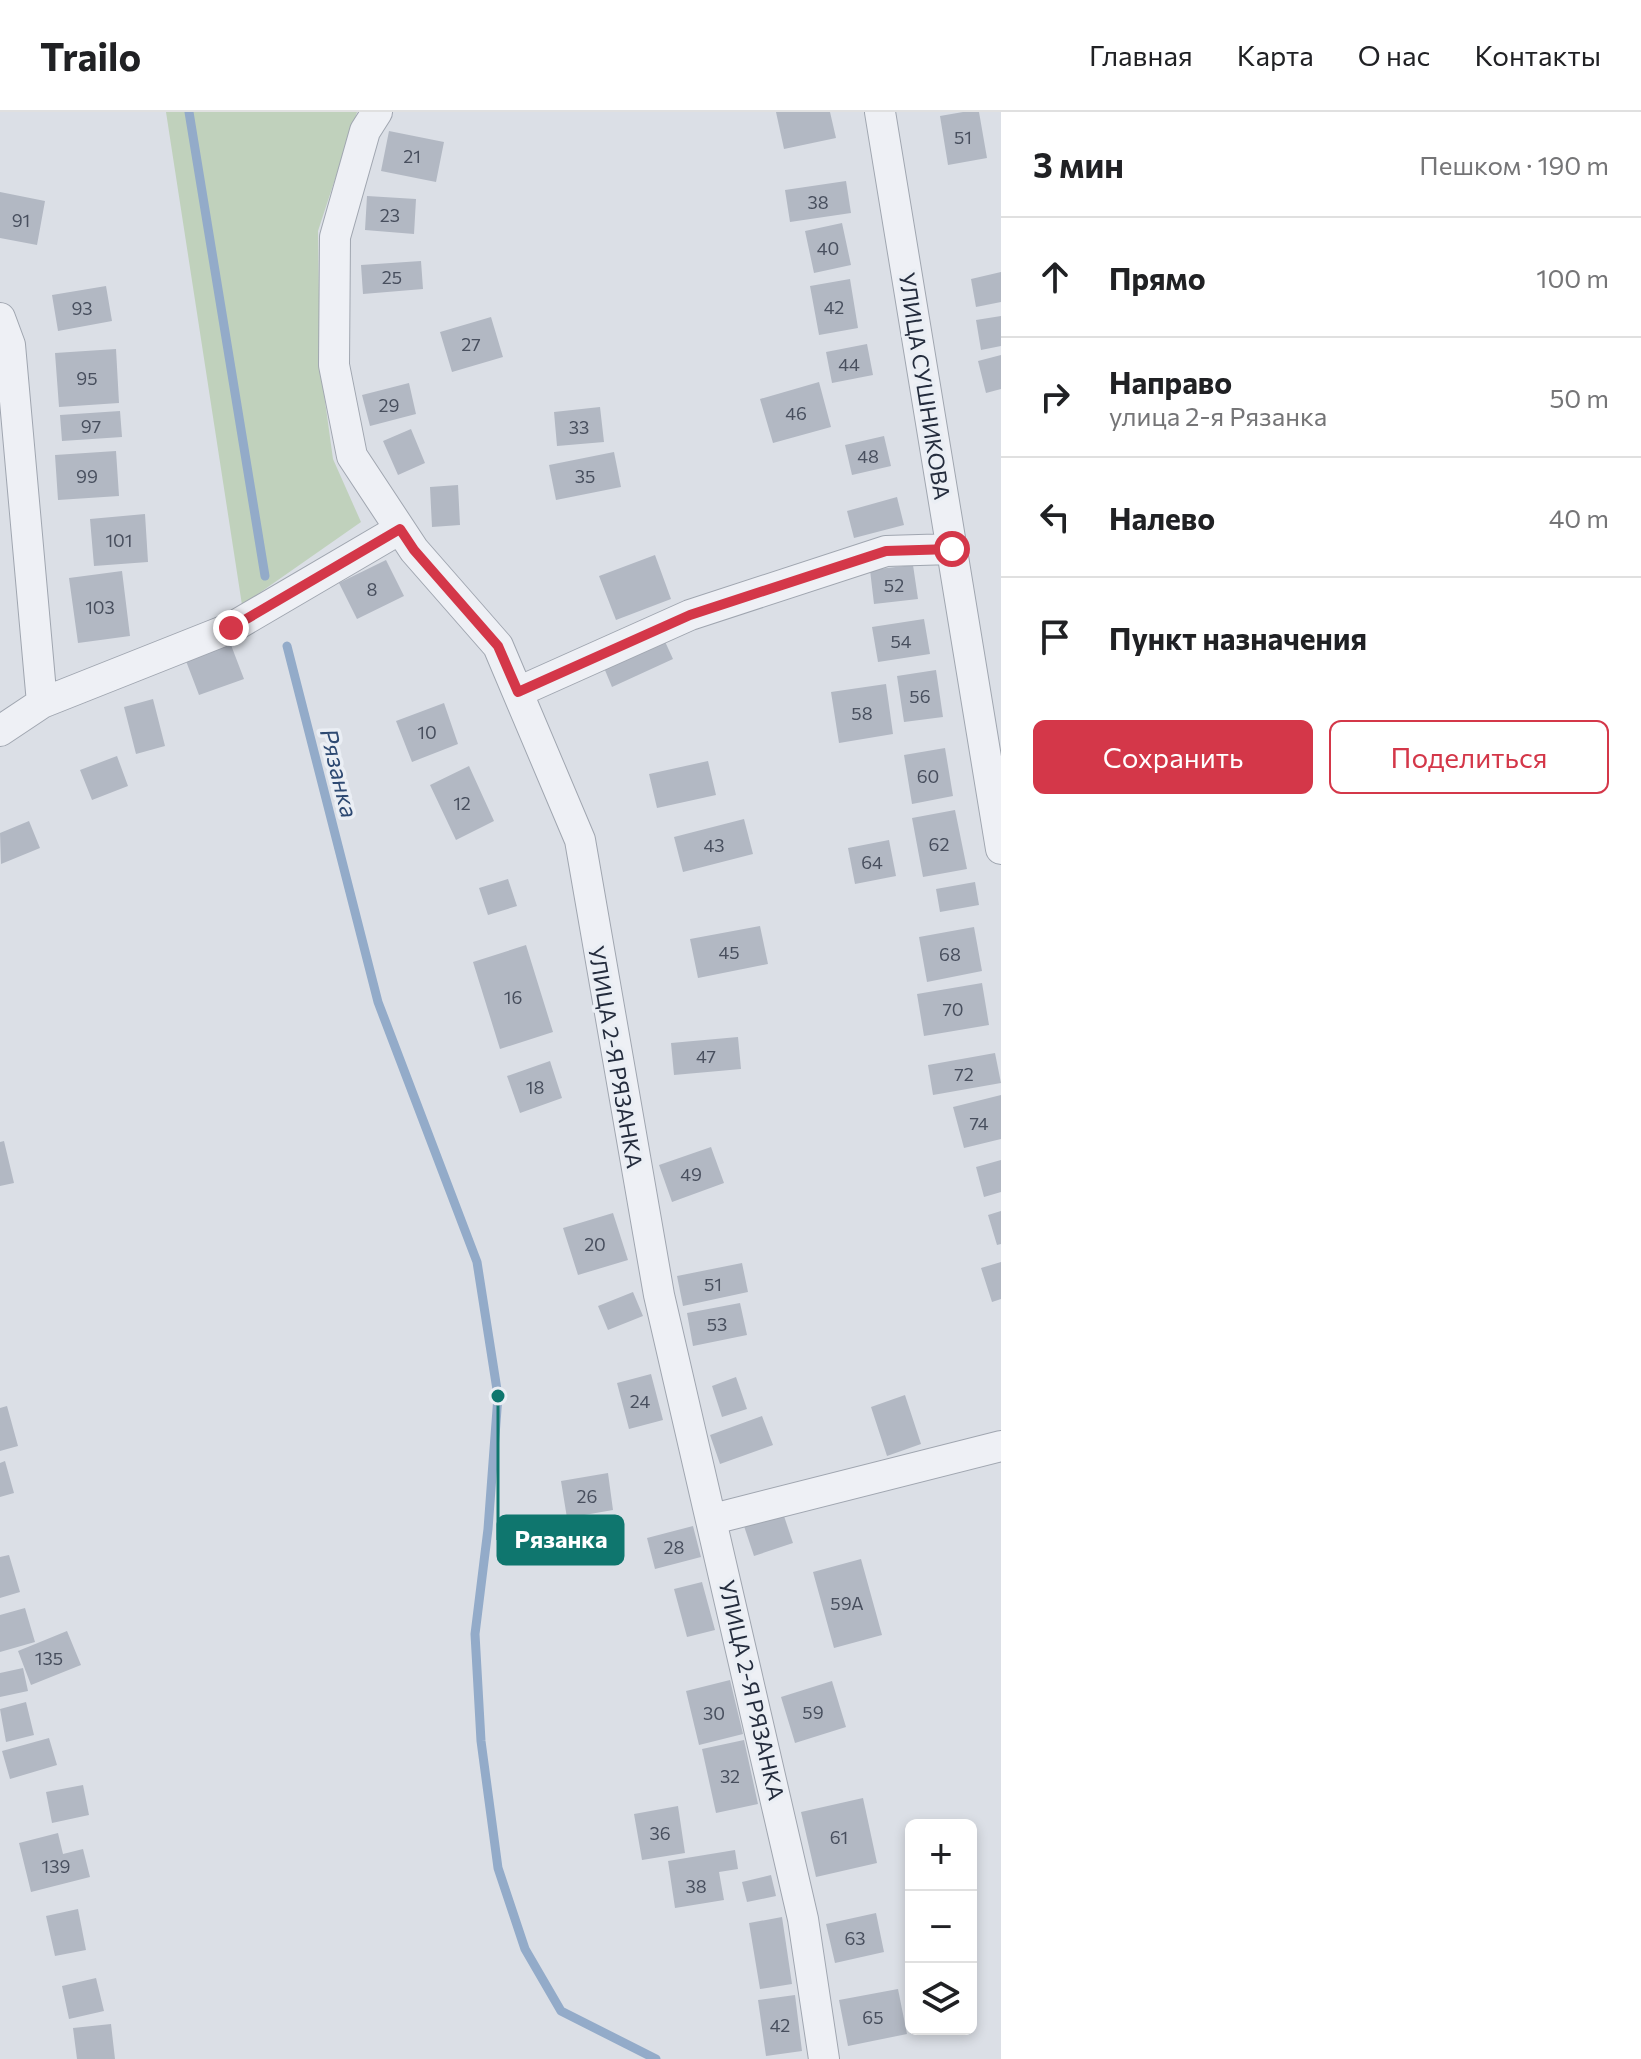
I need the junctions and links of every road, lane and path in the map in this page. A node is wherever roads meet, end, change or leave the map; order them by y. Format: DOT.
graph roads {
  1 [pos="377,112"];
  2 [pos="880,112"];
  3 [pos="0,318"];
  4 [pos="400,529"];
  5 [pos="952,549"];
  6 [pos="518,692"];
  7 [pos="42,703"];
  8 [pos="0,731"];
  9 [pos="1001,849"];
  10 [pos="1001,1446"];
  11 [pos="713,1519"];
  12 [pos="824,2059"];
  1 -- 4 [label="street, УЛИЦА 2-Я РЯЗАНКА"];
  2 -- 5 [label="street, УЛИЦА СУШНИКОВА"];
  3 -- 7 [label="street"];
  4 -- 6 [label="street, УЛИЦА 2-Я РЯЗАНКА"];
  4 -- 7 [label="street"];
  5 -- 6 [label="street"];
  5 -- 9 [label="street, УЛИЦА СУШНИКОВА"];
  6 -- 11 [label="street, УЛИЦА 2-Я РЯЗАНКА"];
  7 -- 8 [label="street"];
  10 -- 11 [label="street"];
  11 -- 12 [label="street, УЛИЦА 2-Я РЯЗАНКА"];
}
